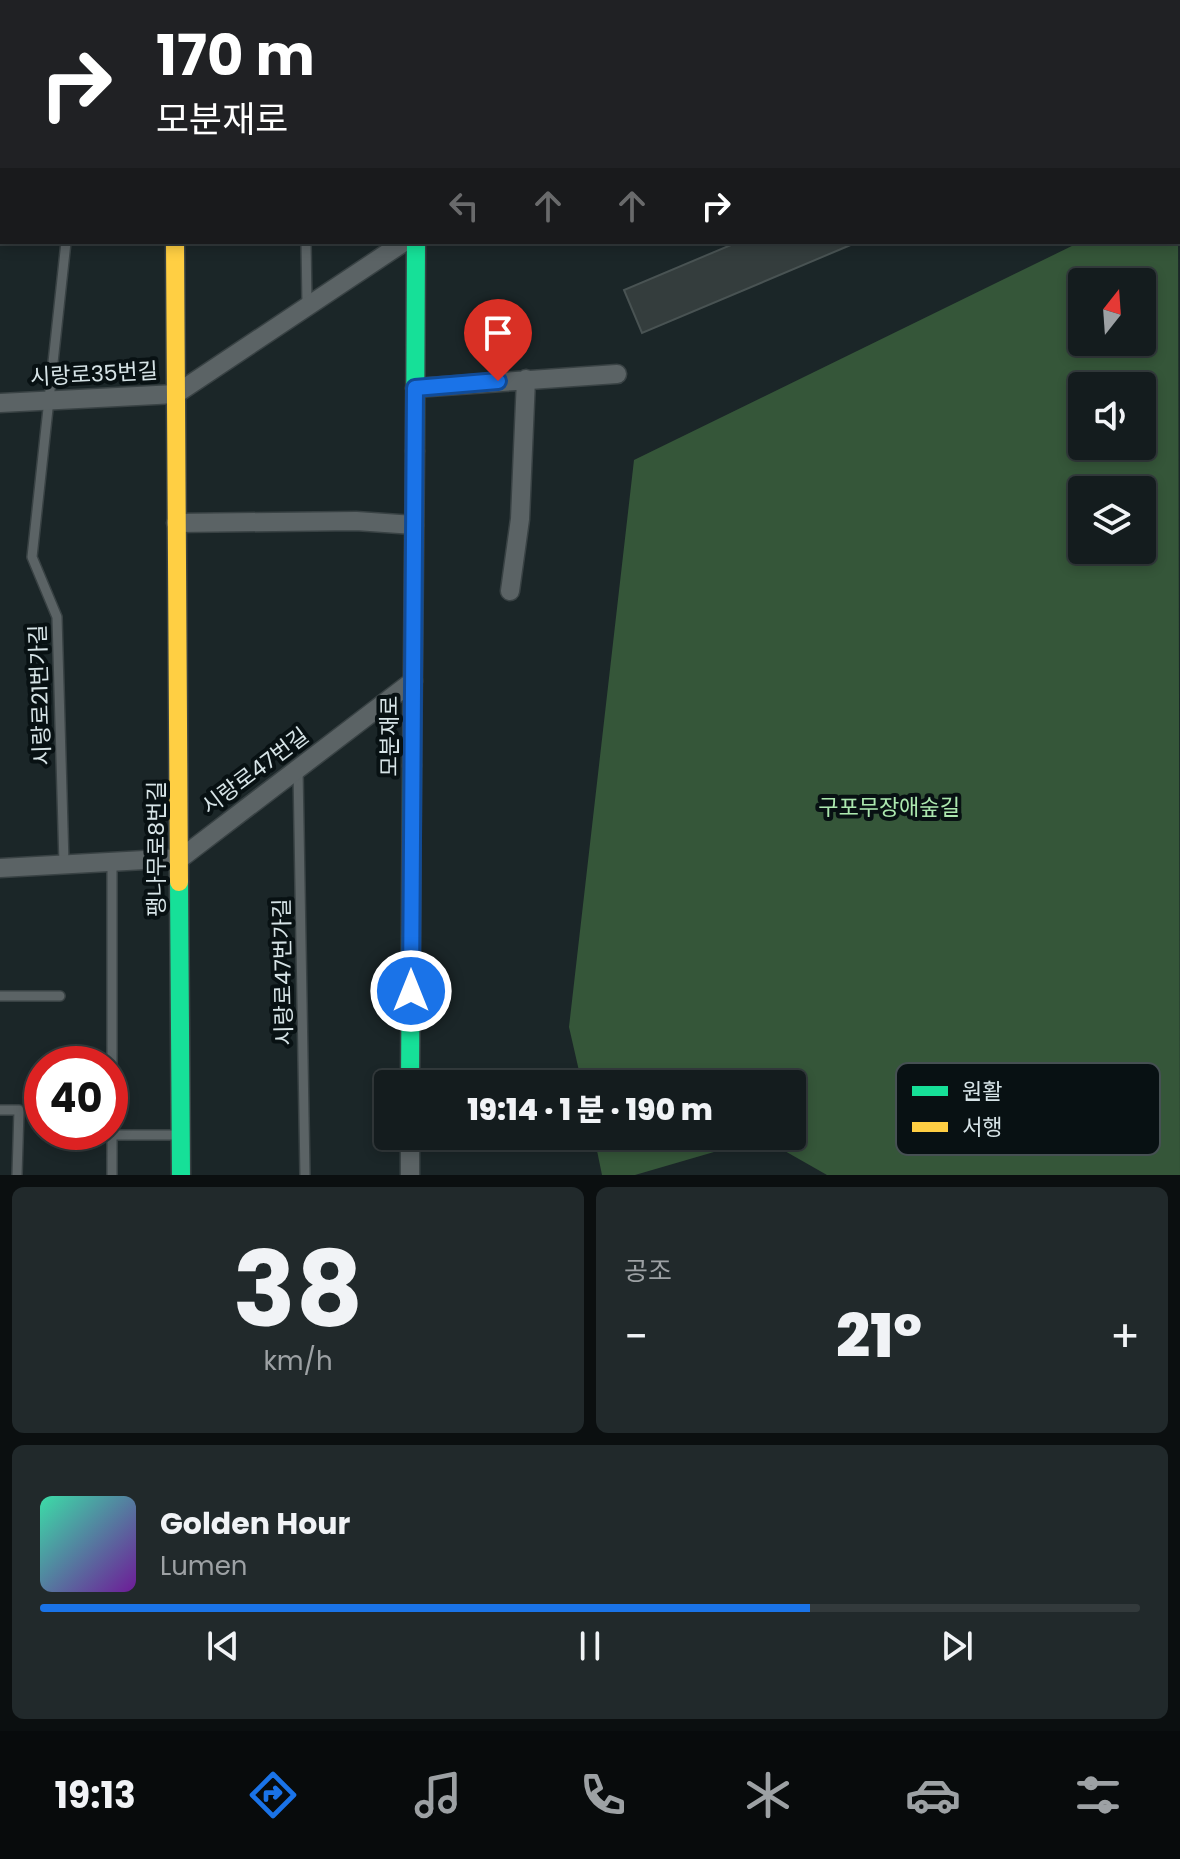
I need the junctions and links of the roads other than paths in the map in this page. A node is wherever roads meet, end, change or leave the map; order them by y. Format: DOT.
graph roads {
  1 [pos="66,244"];
  2 [pos="175,244"];
  3 [pos="306,244"];
  4 [pos="401,244"];
  5 [pos="416,244"];
  6 [pos="307,303"];
  7 [pos="617,374"];
  8 [pos="526,379"];
  9 [pos="415,388"];
  10 [pos="176,394"];
  11 [pos="48,401"];
  12 [pos="0,403"];
  13 [pos="176,523"];
  14 [pos="414,525"];
  15 [pos="510,591"];
  16 [pos="413,681"];
  17 [pos="298,768"];
  18 [pos="181,858"];
  19 [pos="112,862"];
  20 [pos="64,864"];
  21 [pos="0,868"];
  22 [pos="0,996"];
  23 [pos="60,996"];
  24 [pos="112,1046"];
  25 [pos="410,1070"];
  26 [pos="0,1110"];
  27 [pos="128,1135"];
  28 [pos="181,1135"];
  29 [pos="112,1150"];
  30 [pos="410,1150"];
  31 [pos="17,1175"];
  32 [pos="112,1175"];
  33 [pos="181,1175"];
  34 [pos="305,1175"];
  35 [pos="410,1175"];
  1 -- 11 [label="lane, 시랑로21번가길"];
  2 -- 10 [label="street, 팽나무로8번길"];
  3 -- 6 [label="lane"];
  4 -- 6 [label="street, 시랑로35번길"];
  5 -- 9 [label="street, 모분재로"];
  6 -- 10 [label="street, 시랑로35번길"];
  7 -- 8 [label="street"];
  8 -- 9 [label="street"];
  8 -- 15 [label="street"];
  9 -- 14 [label="street, 모분재로"];
  10 -- 11 [label="street, 시랑로35번길"];
  10 -- 13 [label="street, 팽나무로8번길"];
  11 -- 12 [label="street, 시랑로35번길"];
  11 -- 20 [label="lane, 시랑로21번가길"];
  13 -- 14 [label="street"];
  13 -- 18 [label="street, 팽나무로8번길"];
  14 -- 16 [label="street, 모분재로"];
  16 -- 17 [label="street, 시랑로47번길"];
  16 -- 25 [label="street, 모분재로"];
  17 -- 18 [label="street, 시랑로47번길"];
  17 -- 34 [label="lane, 시랑로47번가길"];
  18 -- 19 [label="street"];
  18 -- 28 [label="street, 팽나무로8번길"];
  19 -- 20 [label="street"];
  19 -- 24 [label="lane"];
  20 -- 21 [label="street"];
  22 -- 23 [label="lane"];
  26 -- 31 [label="lane"];
  27 -- 28 [label="lane"];
  28 -- 33 [label="street, 팽나무로8번길"];
  29 -- 32 [label="lane"];
  30 -- 35 [label="street"];
}
